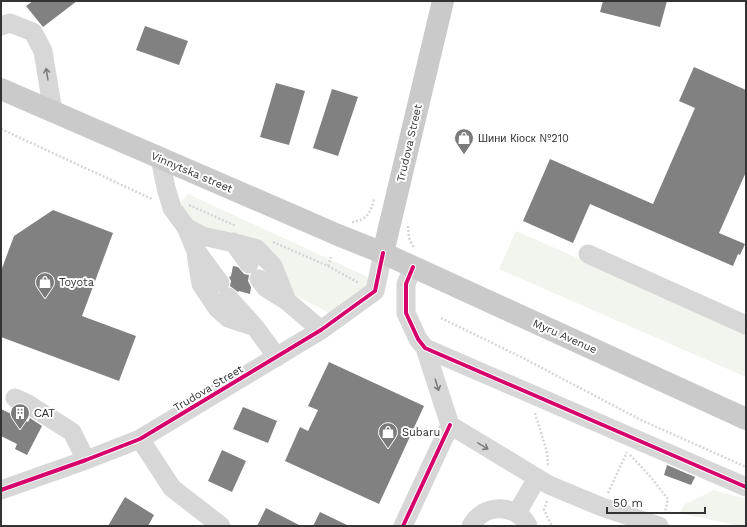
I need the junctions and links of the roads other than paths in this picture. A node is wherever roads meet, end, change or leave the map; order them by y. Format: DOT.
graph roads {
  1 [pos="442,1"];
  2 [pos="1,26"];
  3 [pos="1,89"];
  4 [pos="54,112"];
  5 [pos="160,158"];
  6 [pos="186,227"];
  7 [pos="233,242"];
  8 [pos="196,251"];
  9 [pos="383,253"];
  10 [pos="588,254"];
  11 [pos="415,259"];
  12 [pos="287,301"];
  13 [pos="746,325"];
  14 [pos="255,327"];
  15 [pos="321,330"];
  16 [pos="422,344"];
  17 [pos="277,356"];
  18 [pos="15,398"];
  19 [pos="746,419"];
  20 [pos="450,425"];
  21 [pos="140,438"];
  22 [pos="86,460"];
  23 [pos="537,478"];
  24 [pos="746,487"];
  25 [pos="1,490"];
  26 [pos="523,520"];
  27 [pos="662,523"];
  28 [pos="221,526"];
  29 [pos="403,526"];
  30 [pos="472,526"];
  1 -- 9 [label="main road, Trudova Street"];
  4 -- 2 [label="street, one-way"];
  3 -- 4 [label="main road, Vinnytska street"];
  4 -- 5 [label="main road, Vinnytska street"];
  5 -- 6 [label="street"];
  5 -- 9 [label="main road, Vinnytska street"];
  6 -- 7 [label="street"];
  6 -- 8 [label="street"];
  7 -- 12 [label="street"];
  7 -- 12 [label="street"];
  8 -- 14 [label="street"];
  8 -- 14 [label="street"];
  9 -- 11 [label="main road, Myru Avenue"];
  9 -- 15 [label="street, Trudova Street"];
  10 -- 13 [label="street"];
  11 -- 16 [label="street"];
  11 -- 19 [label="main road, Myru Avenue"];
  12 -- 15 [label="street"];
  14 -- 17 [label="street"];
  15 -- 17 [label="street, Trudova Street"];
  16 -- 20 [label="street, one-way"];
  16 -- 24 [label="street"];
  17 -- 21 [label="street, Trudova Street"];
  18 -- 22 [label="street"];
  20 -- 23 [label="street, one-way"];
  20 -- 29 [label="street"];
  21 -- 22 [label="street, Trudova Street"];
  21 -- 28 [label="street"];
  22 -- 25 [label="street, Trudova Street"];
  23 -- 26 [label="street"];
  23 -- 27 [label="street"];
  26 -- 30 [label="street"];
}
